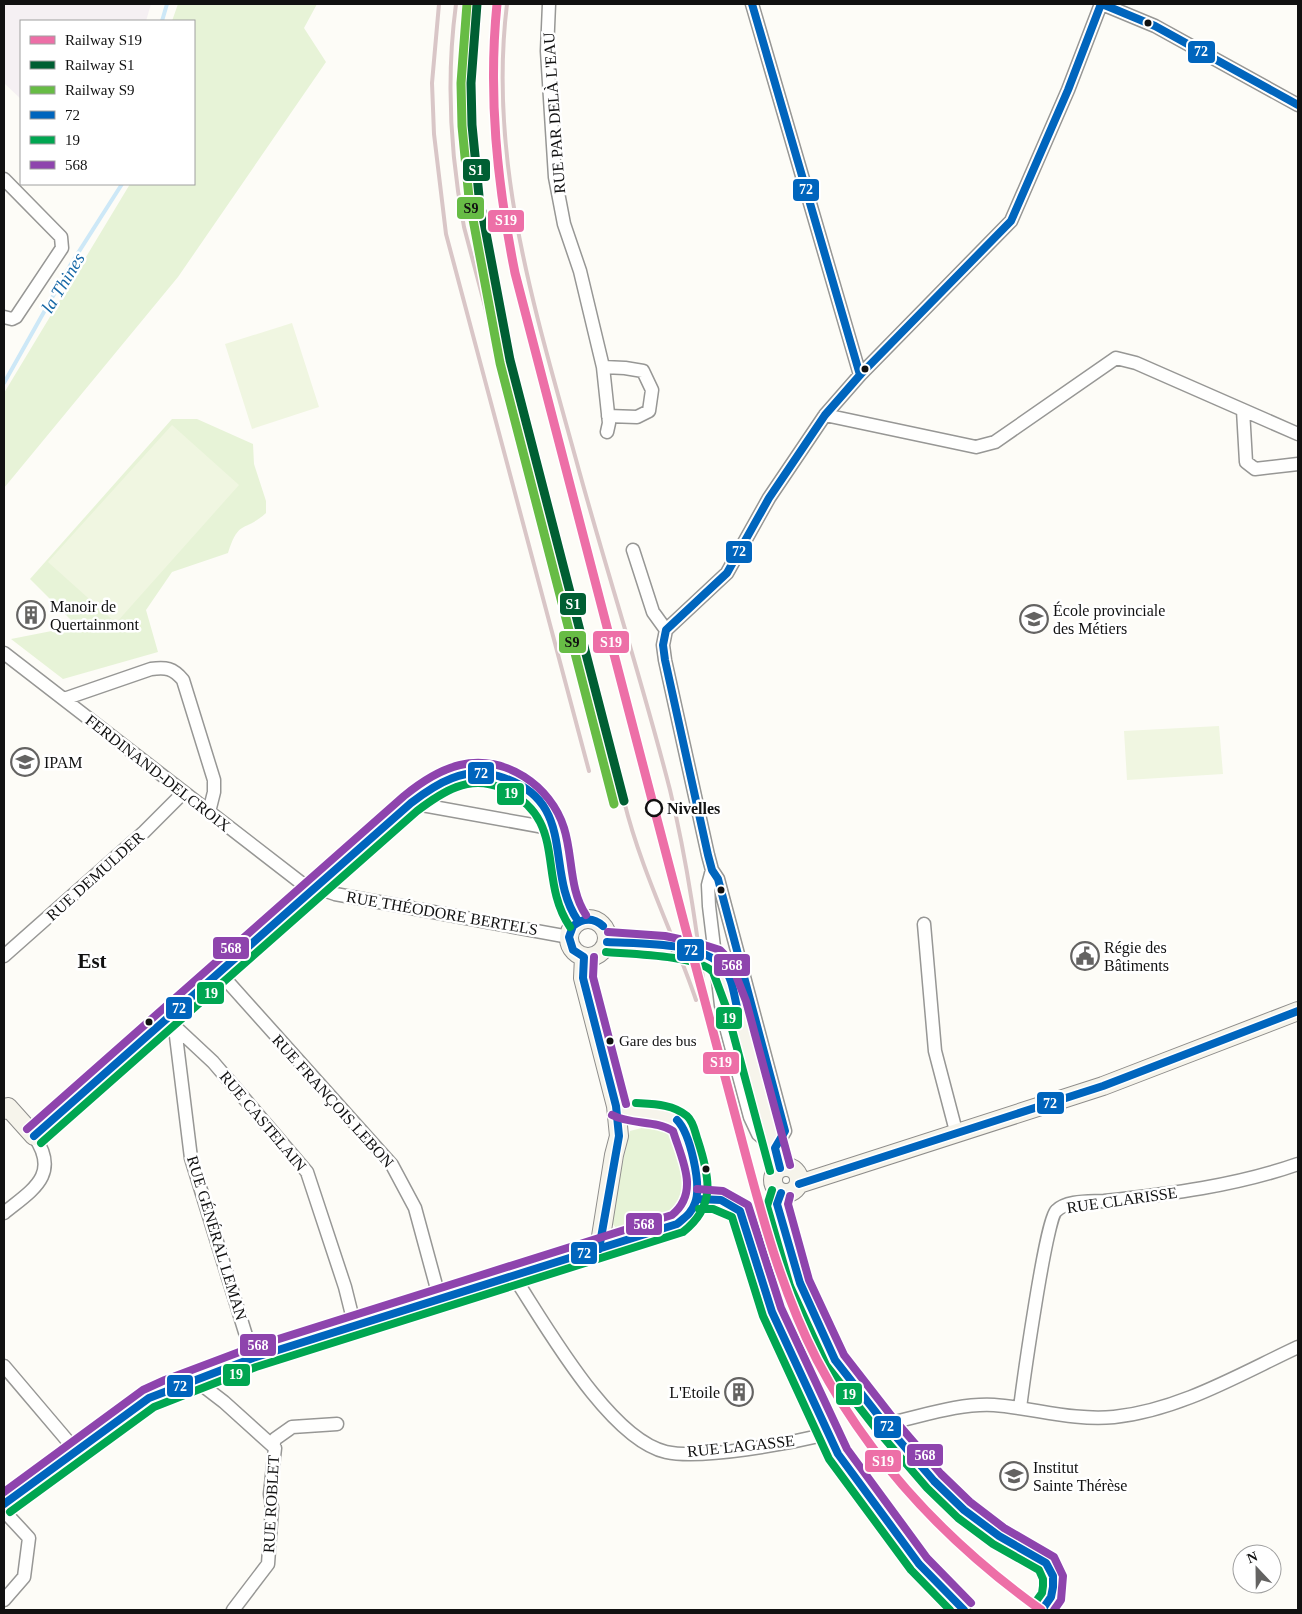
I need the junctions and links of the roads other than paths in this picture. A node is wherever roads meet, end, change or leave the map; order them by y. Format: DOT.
graph roads {
  1 [pos="549,4"];
  2 [pos="752,4"];
  3 [pos="1101,4"];
  4 [pos="1298,105"];
  5 [pos="4,180"];
  6 [pos="4,317"];
  7 [pos="603,367"];
  8 [pos="860,375"];
  9 [pos="1244,410"];
  10 [pos="825,415"];
  11 [pos="608,416"];
  12 [pos="607,432"];
  13 [pos="1298,434"];
  14 [pos="1298,464"];
  15 [pos="633,550"];
  16 [pos="666,630"];
  17 [pos="4,653"];
  18 [pos="64,699"];
  19 [pos="183,793"];
  20 [pos="411,803"];
  21 [pos="209,812"];
  22 [pos="555,829"];
  23 [pos="712,870"];
  24 [pos="316,888"];
  25 [pos="578,922"];
  26 [pos="924,924"];
  27 [pos="731,930"];
  28 [pos="569,937"];
  29 [pos="713,938"];
  30 [pos="607,942"];
  31 [pos="664,946"];
  32 [pos="4,956"];
  33 [pos="584,957"];
  34 [pos="722,966"];
  35 [pos="220,973"];
  36 [pos="1298,1011"];
  37 [pos="171,1024"];
  38 [pos="616,1106"];
  39 [pos="5,1107"];
  40 [pos="635,1113"];
  41 [pos="957,1135"];
  42 [pos="34,1136"];
  43 [pos="619,1136"];
  44 [pos="775,1148"];
  45 [pos="1298,1164"];
  46 [pos="780,1168"];
  47 [pos="799,1184"];
  48 [pos="781,1193"];
  49 [pos="698,1199"];
  50 [pos="4,1213"];
  51 [pos="599,1249"];
  52 [pos="514,1277"];
  53 [pos="440,1300"];
  54 [pos="355,1327"];
  55 [pos="1298,1347"];
  56 [pos="254,1358"];
  57 [pos="4,1366"];
  58 [pos="194,1379"];
  59 [pos="1020,1408"];
  60 [pos="337,1424"];
  61 [pos="885,1424"];
  62 [pos="828,1434"];
  63 [pos="273,1446"];
  64 [pos="77,1452"];
  65 [pos="4,1504"];
  66 [pos="4,1511"];
  67 [pos="4,1600"];
  68 [pos="1047,1602"];
  69 [pos="233,1610"];
  70 [pos="964,1610"];
  1 -- 7 [label="street, RUE PAR DELÀ L'EAU"];
  2 -- 8 [label="street"];
  3 -- 4 [label="street"];
  3 -- 8 [label="street"];
  5 -- 6 [label="street"];
  7 -- 11 [label="street, RUE PAR DELÀ L'EAU"];
  7 -- 11 [label="street"];
  8 -- 10 [label="street"];
  9 -- 10 [label="street"];
  9 -- 13 [label="street"];
  9 -- 14 [label="street"];
  10 -- 16 [label="street"];
  11 -- 12 [label="street, RUE PAR DELÀ L'EAU"];
  15 -- 16 [label="street"];
  16 -- 23 [label="street"];
  17 -- 18 [label="street, FERDINAND-DELCROIX"];
  18 -- 19 [label="street, FERDINAND-DELCROIX"];
  18 -- 21 [label="street"];
  19 -- 21 [label="street, FERDINAND-DELCROIX"];
  19 -- 32 [label="street, RUE DEMULDER"];
  20 -- 22 [label="street"];
  20 -- 22 [label="street"];
  20 -- 24 [label="street"];
  21 -- 24 [label="street, FERDINAND-DELCROIX"];
  22 -- 25 [label="street"];
  23 -- 27 [label="street"];
  23 -- 29 [label="street"];
  24 -- 28 [label="street, RUE THÉODORE BERTELS"];
  24 -- 35 [label="street"];
  25 -- 28 [label="street"];
  25 -- 30 [label="street"];
  26 -- 41 [label="street"];
  27 -- 29 [label="street"];
  27 -- 44 [label="street"];
  28 -- 33 [label="street"];
  29 -- 44 [label="street"];
  30 -- 31 [label="street"];
  30 -- 33 [label="street"];
  33 -- 38 [label="street"];
  34 -- 44 [label="street"];
  35 -- 37 [label="street"];
  35 -- 53 [label="street, RUE FRANÇOIS LEBON"];
  36 -- 41 [label="street"];
  37 -- 42 [label="street"];
  37 -- 54 [label="street, RUE CASTELAIN"];
  37 -- 56 [label="street, RUE GÉNÉRAL LEMAN"];
  38 -- 40 [label="street"];
  38 -- 43 [label="street"];
  39 -- 42 [label="street"];
  40 -- 43 [label="street"];
  40 -- 49 [label="street"];
  41 -- 47 [label="street"];
  42 -- 50 [label="street"];
  43 -- 51 [label="street"];
  44 -- 46 [label="street"];
  45 -- 59 [label="street, RUE CLARISSE"];
  46 -- 47 [label="street"];
  46 -- 48 [label="street"];
  47 -- 48 [label="street"];
  48 -- 61 [label="street"];
  49 -- 51 [label="street"];
  49 -- 62 [label="street"];
  51 -- 52 [label="street"];
  52 -- 53 [label="street"];
  52 -- 62 [label="street, RUE LAGASSE"];
  53 -- 54 [label="street"];
  54 -- 56 [label="street"];
  55 -- 59 [label="street"];
  56 -- 58 [label="street"];
  57 -- 64 [label="street"];
  58 -- 63 [label="street, RUE ROBLET"];
  58 -- 64 [label="street"];
  59 -- 61 [label="street"];
  60 -- 63 [label="street, RUE ROBLET"];
  61 -- 68 [label="street"];
  62 -- 70 [label="street"];
  63 -- 69 [label="street, RUE ROBLET"];
  64 -- 65 [label="street"];
  66 -- 67 [label="street"];
}
